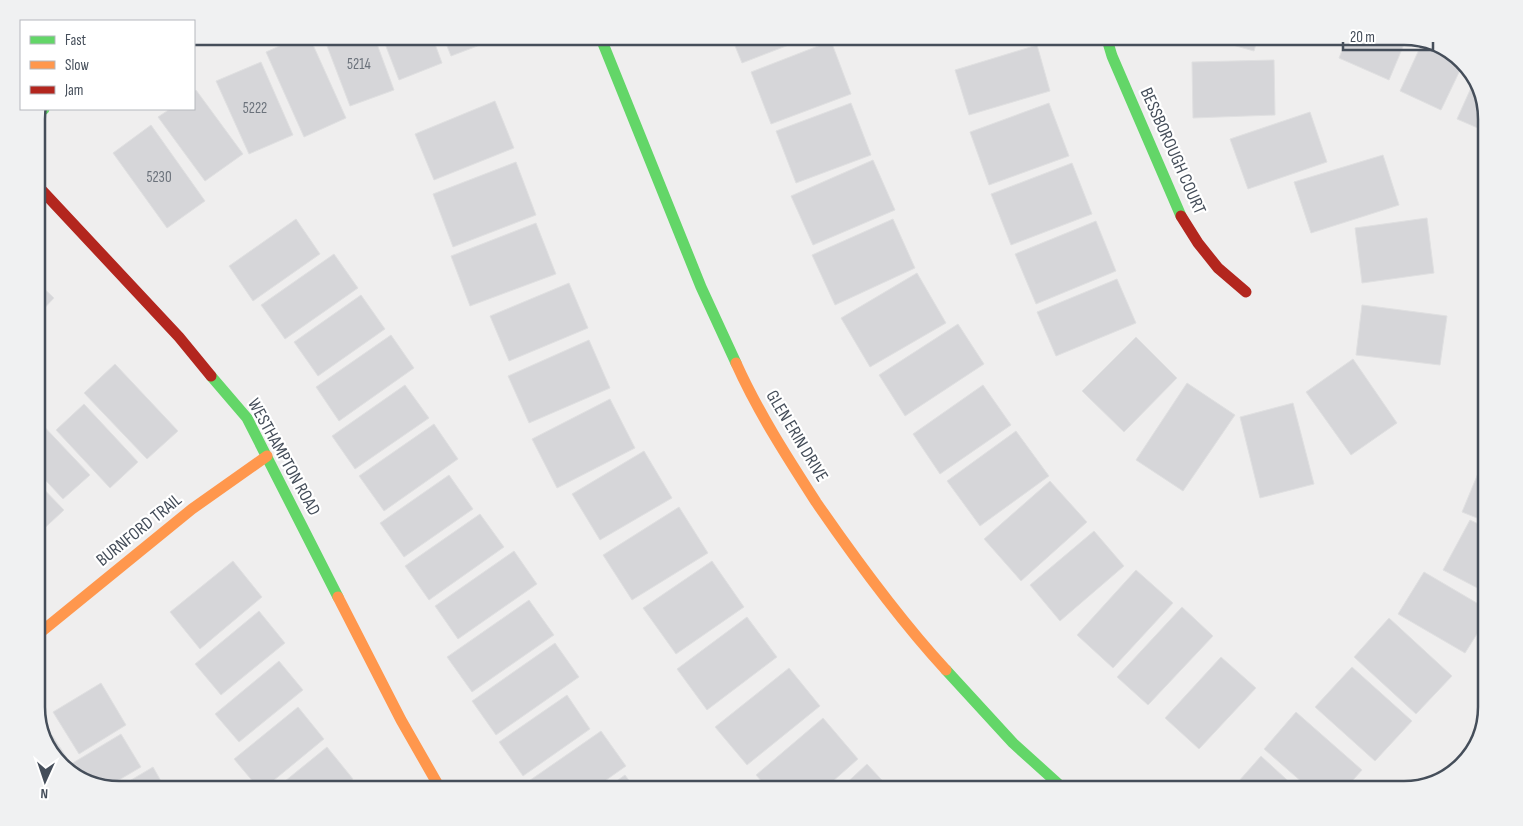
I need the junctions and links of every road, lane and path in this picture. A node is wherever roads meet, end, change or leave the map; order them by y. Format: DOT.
graph roads {
  1 [pos="604,45"];
  2 [pos="1109,45"];
  3 [pos="45,194"];
  4 [pos="1246,292"];
  5 [pos="267,456"];
  6 [pos="45,629"];
  7 [pos="436,781"];
  8 [pos="1056,781"];
  1 -- 8 [label="street, GLEN ERIN DRIVE"];
  2 -- 4 [label="street, BESSBOROUGH COURT"];
  3 -- 5 [label="street, WESTHAMPTON ROAD"];
  5 -- 6 [label="street, BURNFORD TRAIL"];
  5 -- 7 [label="street, WESTHAMPTON ROAD"];
}
